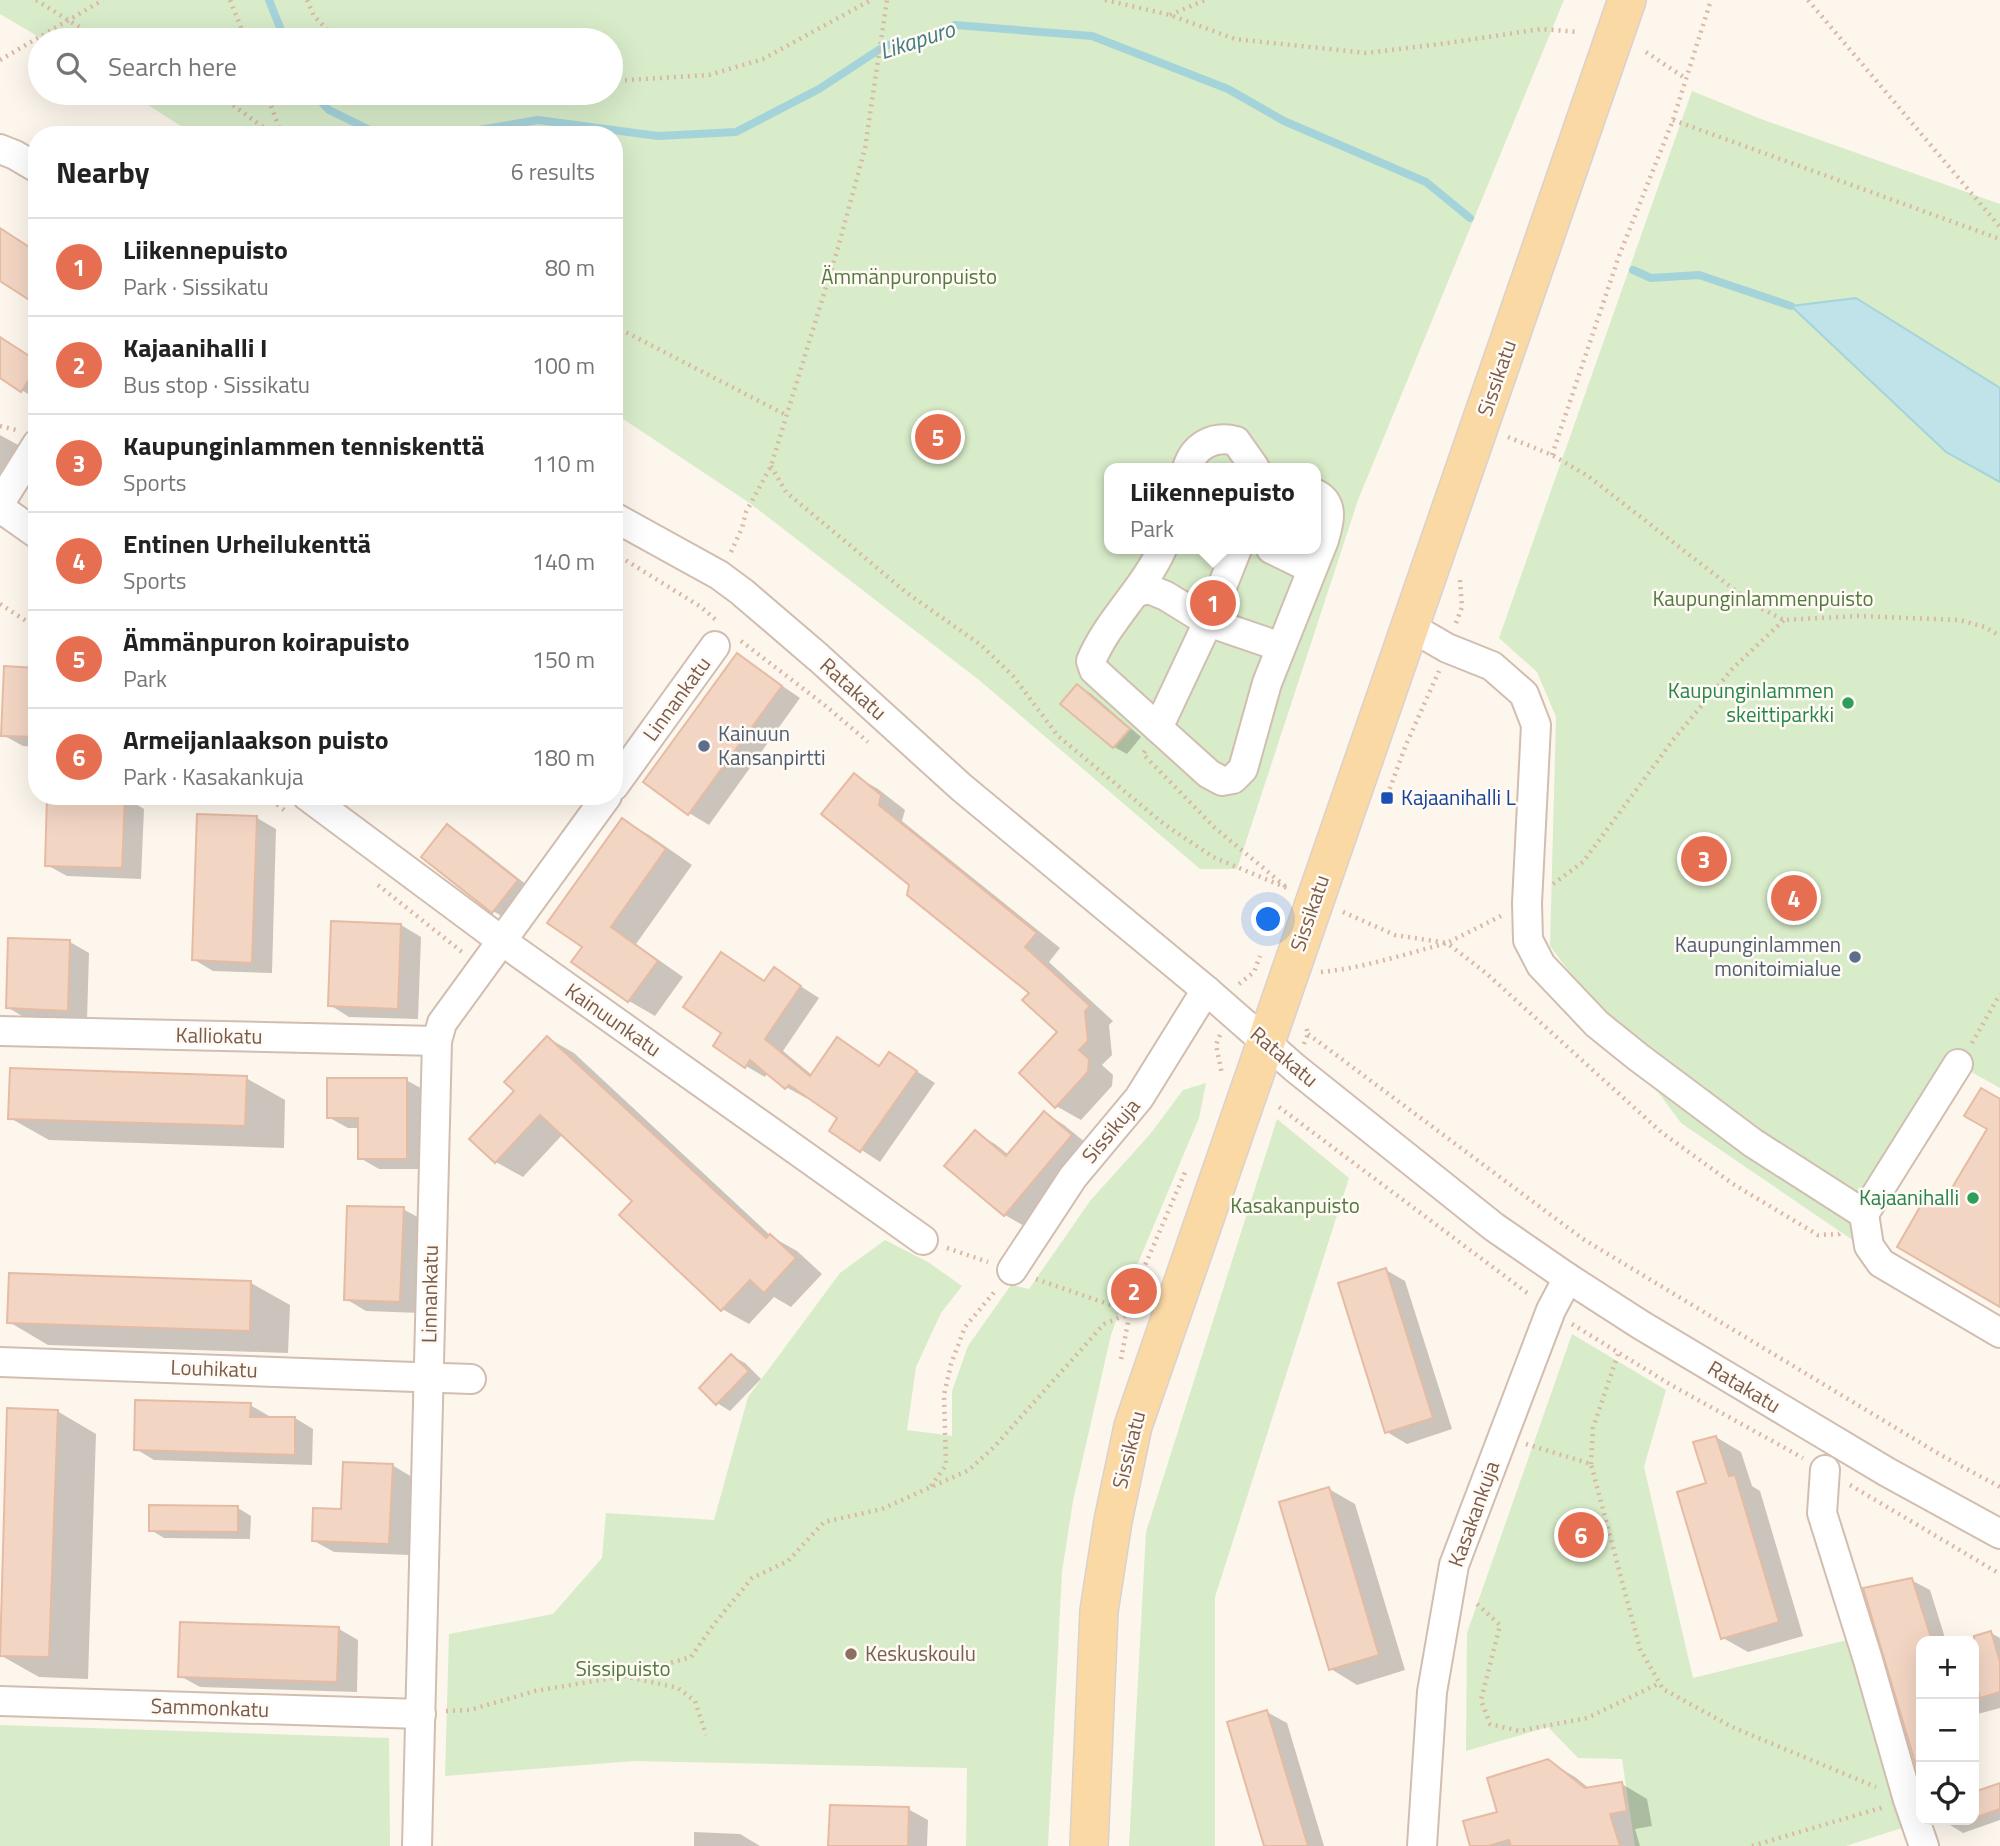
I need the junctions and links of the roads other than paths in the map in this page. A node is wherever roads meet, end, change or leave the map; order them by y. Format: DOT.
graph roads {
  1 [pos="1627,0"];
  2 [pos="0,149"];
  3 [pos="28,163"];
  4 [pos="28,459"];
  5 [pos="1189,463"];
  6 [pos="1251,463"];
  7 [pos="1321,496"];
  8 [pos="0,506"];
  9 [pos="623,522"];
  10 [pos="28,527"];
  11 [pos="1321,547"];
  12 [pos="1160,554"];
  13 [pos="1235,554"];
  14 [pos="1281,554"];
  15 [pos="1318,554"];
  16 [pos="1312,569"];
  17 [pos="1137,592"];
  18 [pos="1208,622"];
  19 [pos="1411,627"];
  20 [pos="715,646"];
  21 [pos="1281,647"];
  22 [pos="1158,728"];
  23 [pos="623,774"];
  24 [pos="297,805"];
  25 [pos="600,805"];
  26 [pos="502,941"];
  27 [pos="1206,990"];
  28 [pos="0,1031"];
  29 [pos="437,1041"];
  30 [pos="1265,1041"];
  31 [pos="1958,1064"];
  32 [pos="1864,1214"];
  33 [pos="923,1240"];
  34 [pos="1012,1270"];
  35 [pos="1568,1278"];
  36 [pos="2000,1333"];
  37 [pos="0,1362"];
  38 [pos="428,1376"];
  39 [pos="471,1379"];
  40 [pos="1825,1470"];
  41 [pos="2000,1534"];
  42 [pos="0,1702"];
  43 [pos="433,1712"];
  44 [pos="417,1846"];
  45 [pos="1089,1846"];
  46 [pos="1422,1846"];
  47 [pos="1924,1846"];
  1 -- 19 [label="main road, Sissikatu"];
  2 -- 3 [label="street"];
  4 -- 8 [label="street"];
  5 -- 6 [label="street"];
  7 -- 11 [label="street"];
  8 -- 10 [label="street"];
  9 -- 27 [label="street, Ratakatu"];
  12 -- 17 [label="street"];
  13 -- 18 [label="street"];
  14 -- 16 [label="street"];
  15 -- 16 [label="street"];
  16 -- 21 [label="street"];
  17 -- 18 [label="street"];
  17 -- 22 [label="street"];
  18 -- 21 [label="street"];
  18 -- 22 [label="street"];
  19 -- 30 [label="main road, Sissikatu"];
  19 -- 32 [label="street"];
  20 -- 23 [label="street, Linnankatu"];
  21 -- 22 [label="street"];
  24 -- 26 [label="street, Kainuunkatu"];
  25 -- 26 [label="street, Linnankatu"];
  26 -- 29 [label="street, Linnankatu"];
  26 -- 33 [label="street, Kainuunkatu"];
  27 -- 30 [label="street, Ratakatu"];
  27 -- 34 [label="street, Sissikuja"];
  28 -- 29 [label="street, Kalliokatu"];
  29 -- 38 [label="street, Linnankatu"];
  30 -- 35 [label="street, Ratakatu"];
  30 -- 45 [label="main road, Sissikatu"];
  31 -- 32 [label="street"];
  32 -- 36 [label="street"];
  35 -- 41 [label="street, Ratakatu"];
  35 -- 46 [label="street, Kasakankuja"];
  37 -- 38 [label="street, Louhikatu"];
  38 -- 39 [label="street, Louhikatu"];
  38 -- 43 [label="street, Linnankatu"];
  40 -- 47 [label="street"];
  42 -- 43 [label="street, Sammonkatu"];
  43 -- 44 [label="street, Linnankatu"];
}
